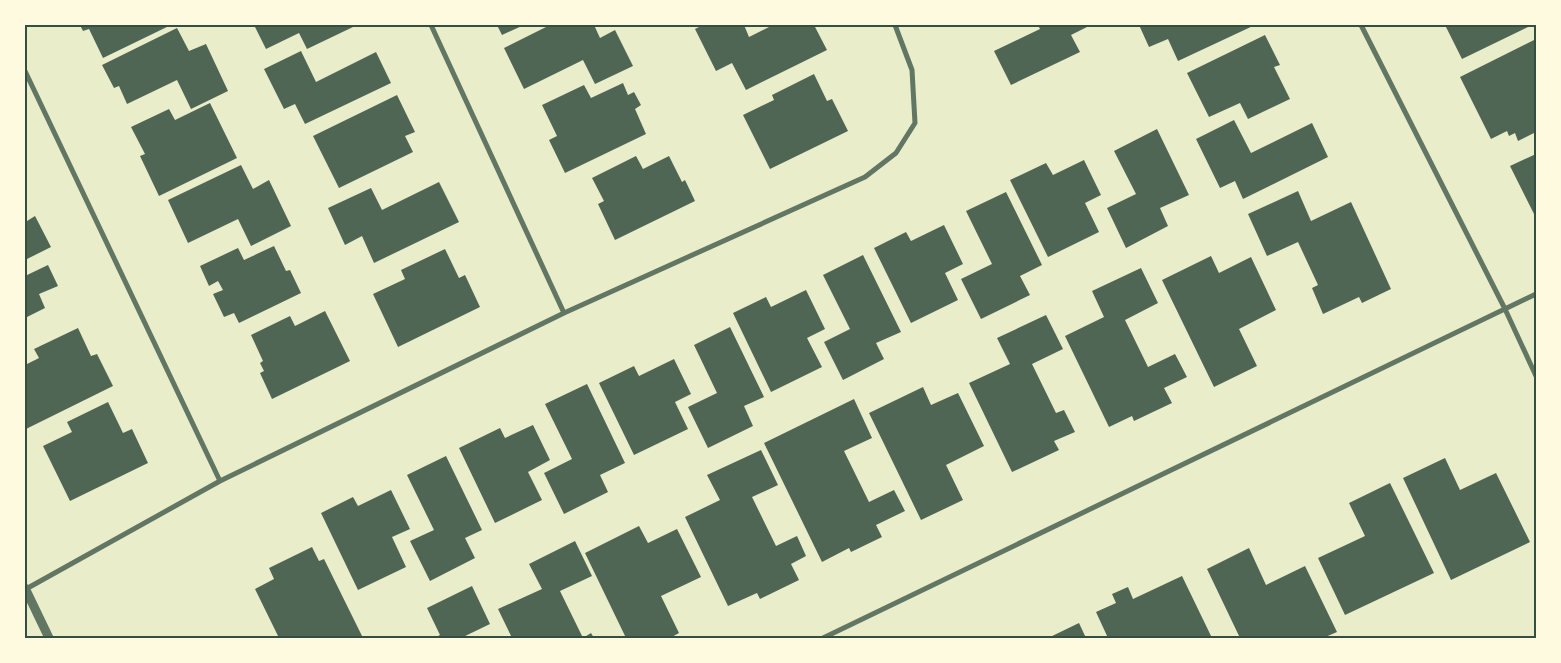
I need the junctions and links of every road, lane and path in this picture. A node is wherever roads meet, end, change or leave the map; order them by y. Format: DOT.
graph roads {
  1 [pos="431,25"];
  2 [pos="895,25"];
  3 [pos="1361,25"];
  4 [pos="25,71"];
  5 [pos="1536,294"];
  6 [pos="1505,309"];
  7 [pos="564,313"];
  8 [pos="1536,376"];
  9 [pos="220,481"];
  10 [pos="25,589"];
  11 [pos="48,638"];
  12 [pos="824,638"];
  1 -- 7 [label="street"];
  2 -- 7 [label="street"];
  3 -- 6 [label="street"];
  4 -- 9 [label="street"];
  5 -- 6 [label="street"];
  6 -- 8 [label="street"];
  6 -- 12 [label="street"];
  7 -- 9 [label="street"];
  9 -- 10 [label="street"];
  10 -- 11 [label="street"];
}
